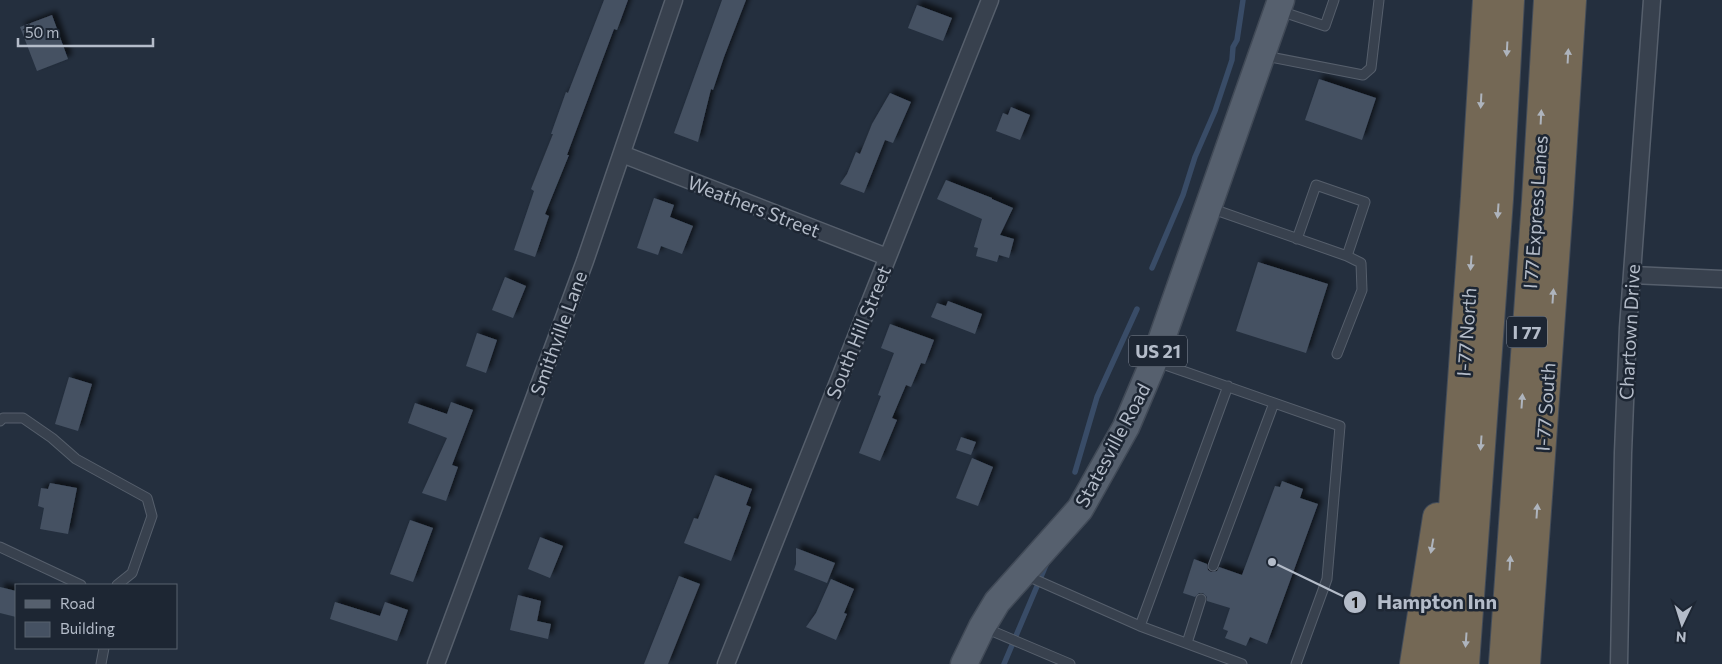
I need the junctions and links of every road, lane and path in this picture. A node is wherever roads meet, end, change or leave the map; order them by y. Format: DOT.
graph roads {
  1 [pos="674,0"];
  2 [pos="990,0"];
  3 [pos="1334,0"];
  4 [pos="1380,0"];
  5 [pos="1487,0"];
  6 [pos="1510,0"];
  7 [pos="1548,0"];
  8 [pos="1572,0"];
  9 [pos="1652,0"];
  10 [pos="1279,5"];
  11 [pos="1262,55"];
  12 [pos="622,154"];
  13 [pos="1207,207"];
  14 [pos="1297,239"];
  15 [pos="1348,256"];
  16 [pos="887,257"];
  17 [pos="1632,275"];
  18 [pos="1722,279"];
  19 [pos="1337,354"];
  20 [pos="1464,360"];
  21 [pos="1154,361"];
  22 [pos="1228,386"];
  23 [pos="1274,403"];
  24 [pos="0,422"];
  25 [pos="0,547"];
  26 [pos="1213,566"];
  27 [pos="1022,573"];
  28 [pos="79,584"];
  29 [pos="118,584"];
  30 [pos="1201,599"];
  31 [pos="1140,626"];
  32 [pos="982,627"];
  33 [pos="1187,643"];
  34 [pos="104,649"];
  35 [pos="101,664"];
  36 [pos="436,664"];
  37 [pos="726,664"];
  38 [pos="964,664"];
  39 [pos="1070,664"];
  40 [pos="1242,664"];
  41 [pos="1296,664"];
  42 [pos="1414,664"];
  43 [pos="1442,664"];
  44 [pos="1465,664"];
  45 [pos="1503,664"];
  46 [pos="1526,664"];
  47 [pos="1618,664"];
  1 -- 12 [label="street, Smithville Lane"];
  2 -- 16 [label="street, South Hill Street"];
  3 -- 10 [label="lane"];
  4 -- 11 [label="lane"];
  5 -- 20 [label="highway, I-77 North, one-way"];
  6 -- 44 [label="highway, I 77 Express Lanes / I 77, one-way"];
  45 -- 7 [label="highway, I 77 Express Lanes / I 77, one-way"];
  46 -- 8 [label="highway, I-77 South / I 77, one-way"];
  9 -- 17 [label="street, Chartown Drive"];
  10 -- 11 [label="main road, Statesville Road / US 21"];
  11 -- 13 [label="main road, Statesville Road / US 21"];
  12 -- 16 [label="street, Weathers Street"];
  12 -- 36 [label="street, Smithville Lane"];
  13 -- 14 [label="lane"];
  13 -- 21 [label="main road, Statesville Road / US 21"];
  14 -- 15 [label="lane"];
  14 -- 15 [label="lane"];
  15 -- 19 [label="lane"];
  16 -- 37 [label="street, South Hill Street"];
  17 -- 18 [label="street"];
  17 -- 47 [label="street, Chartown Drive"];
  20 -- 42 [label="highway, one-way"];
  20 -- 43 [label="highway, I-77 North"];
  21 -- 22 [label="lane"];
  21 -- 27 [label="main road, Statesville Road / US 21"];
  22 -- 23 [label="lane"];
  22 -- 31 [label="lane"];
  23 -- 26 [label="lane"];
  23 -- 41 [label="lane"];
  24 -- 29 [label="lane"];
  25 -- 28 [label="lane"];
  27 -- 31 [label="lane"];
  27 -- 32 [label="main road, Statesville Road / US 21"];
  30 -- 33 [label="lane"];
  31 -- 33 [label="lane"];
  32 -- 38 [label="main road, Statesville Road / US 21"];
  32 -- 39 [label="lane"];
  33 -- 40 [label="lane"];
  34 -- 35 [label="lane"];
}
